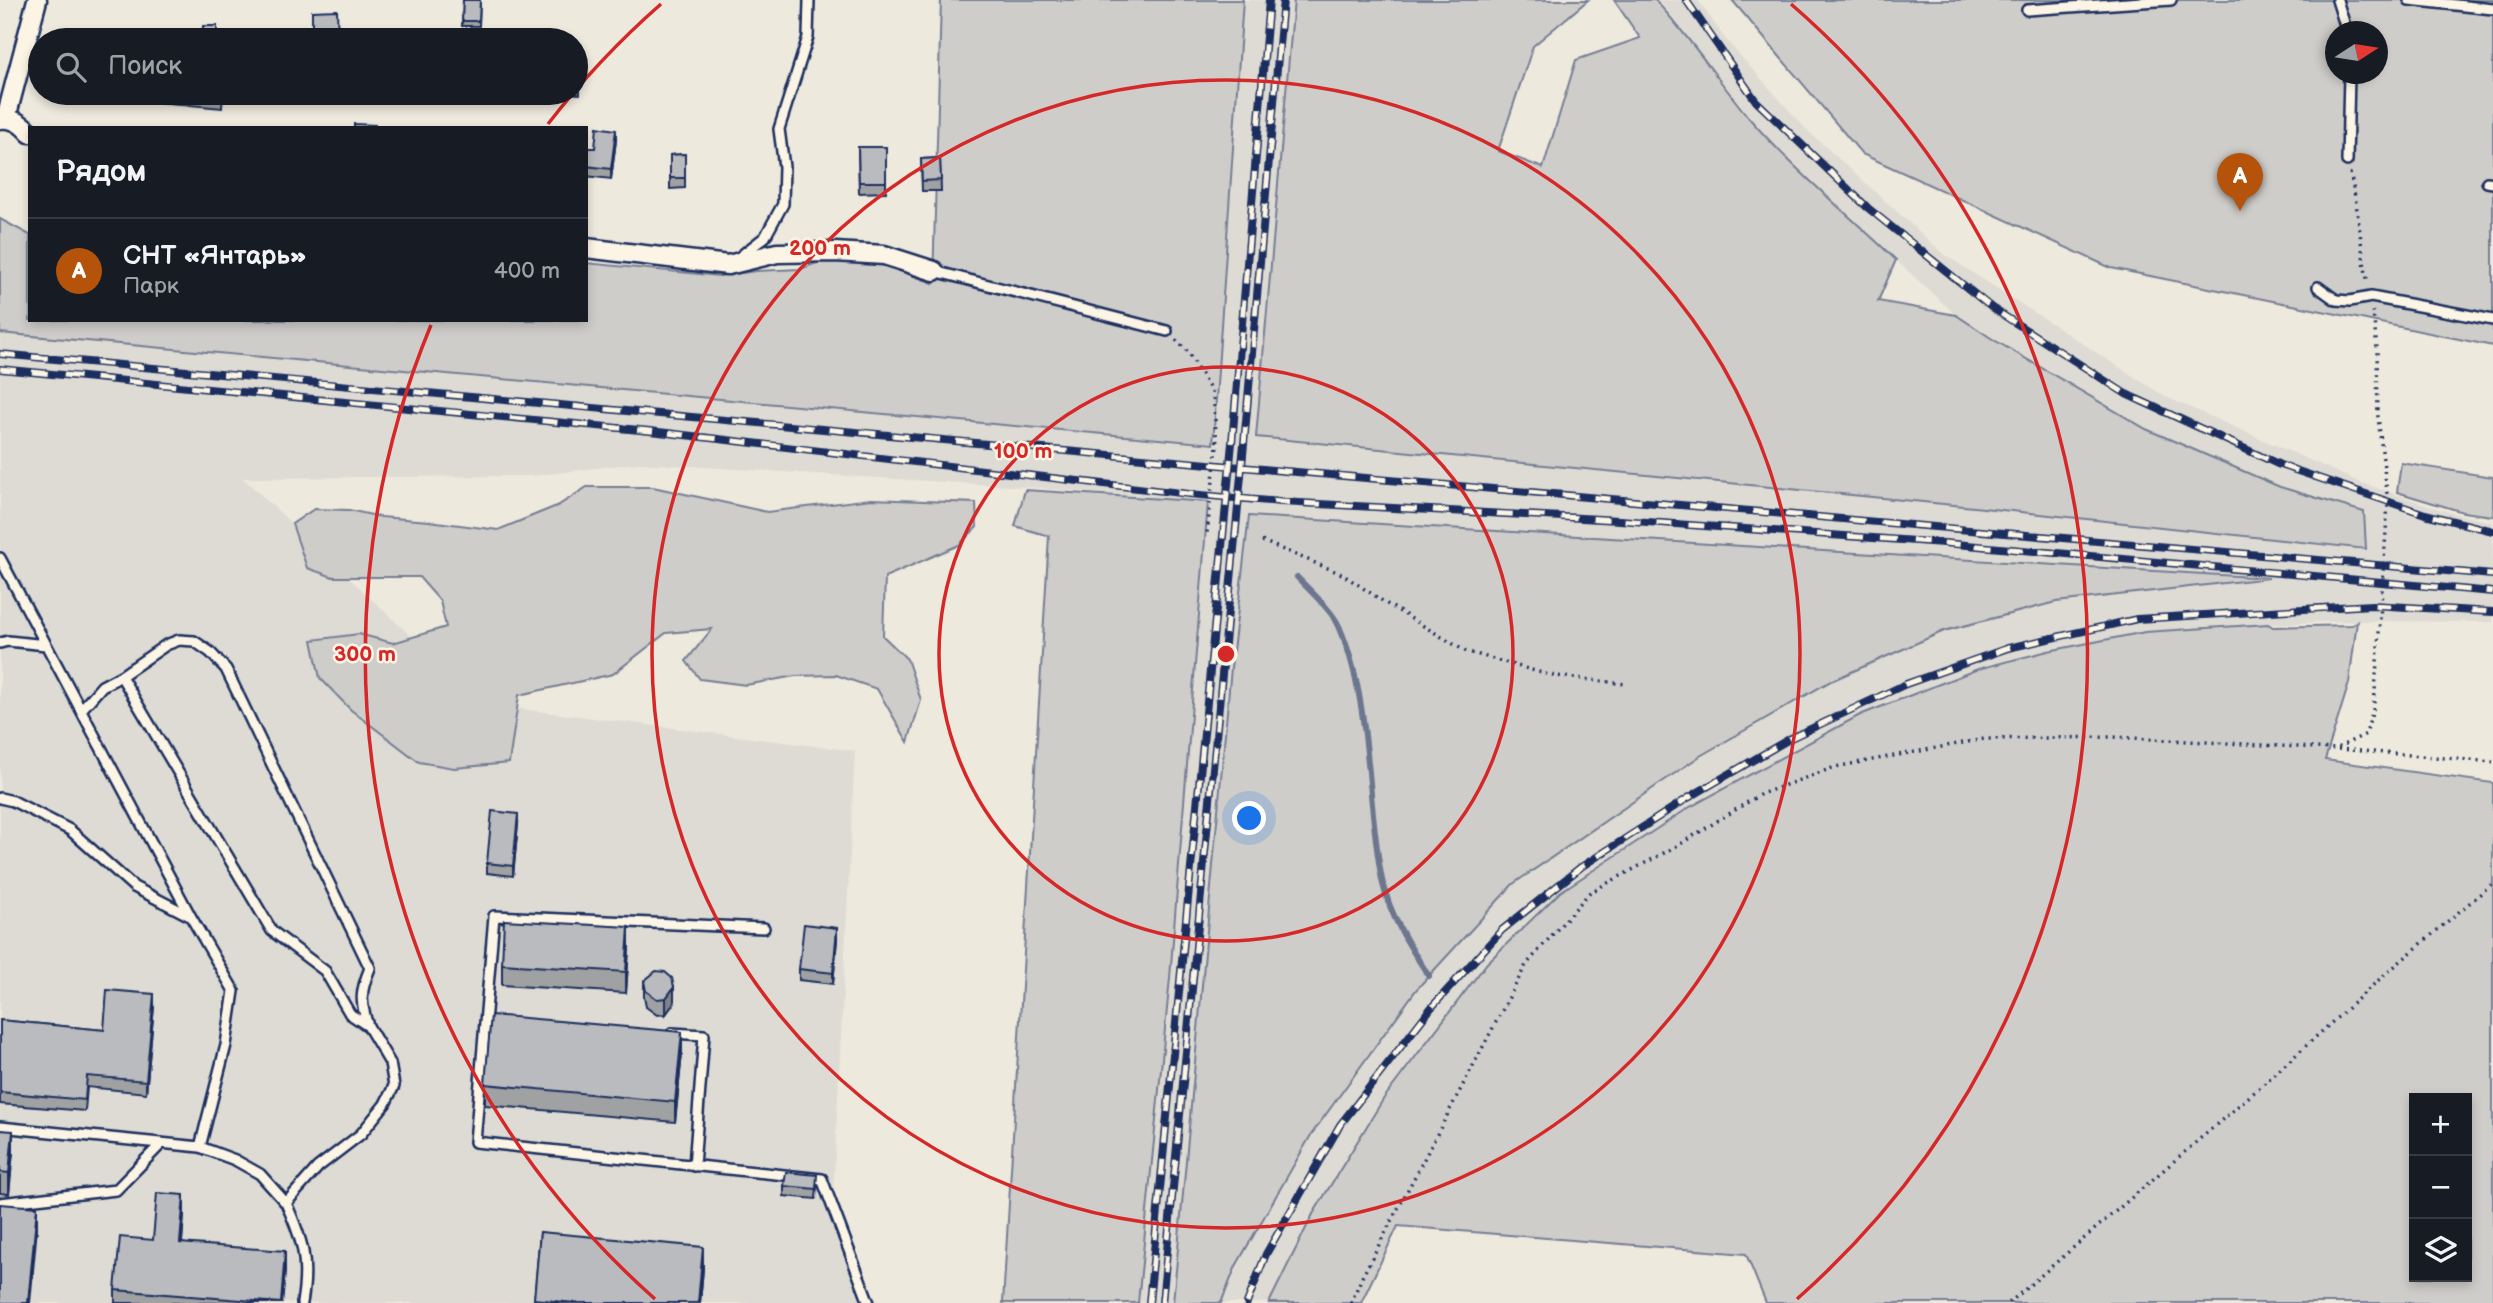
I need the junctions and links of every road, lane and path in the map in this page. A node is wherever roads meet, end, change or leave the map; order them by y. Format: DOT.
graph roads {
  1 [pos="37,0"];
  2 [pos="809,0"];
  3 [pos="2171,0"];
  4 [pos="2337,0"];
  5 [pos="2409,0"];
  6 [pos="2493,9"];
  7 [pos="2027,10"];
  8 [pos="2344,21"];
  9 [pos="29,28"];
  10 [pos="28,32"];
  11 [pos="2350,84"];
  12 [pos="3,119"];
  13 [pos="28,131"];
  14 [pos="2347,161"];
  15 [pos="588,248"];
  16 [pos="728,265"];
  17 [pos="934,271"];
  18 [pos="2318,287"];
  19 [pos="2371,297"];
  20 [pos="2493,320"];
  21 [pos="1167,331"];
  22 [pos="1207,533"];
  23 [pos="1262,541"];
  24 [pos="0,558"];
  25 [pos="0,643"];
  26 [pos="46,645"];
  27 [pos="121,676"];
  28 [pos="1626,684"];
  29 [pos="81,710"];
  30 [pos="2335,748"];
  31 [pos="2493,762"];
  32 [pos="0,798"];
  33 [pos="2493,883"];
  34 [pos="191,917"];
  35 [pos="764,928"];
  36 [pos="485,1021"];
  37 [pos="499,1022"];
  38 [pos="368,1026"];
  39 [pos="663,1032"];
  40 [pos="0,1127"];
  41 [pos="162,1143"];
  42 [pos="200,1147"];
  43 [pos="694,1166"];
  44 [pos="0,1203"];
  45 [pos="286,1203"];
  46 [pos="302,1303"];
  47 [pos="869,1303"];
  48 [pos="1351,1303"];
  49 [pos="2009,1303"];
  1 -- 9 [label="street"];
  2 -- 16 [label="lane"];
  3 -- 7 [label="lane"];
  4 -- 8 [label="lane"];
  5 -- 6 [label="lane"];
  10 -- 12 [label="street"];
  11 -- 14 [label="lane"];
  12 -- 13 [label="street"];
  14 -- 19 [label="path"];
  15 -- 16 [label="street"];
  16 -- 17 [label="street"];
  17 -- 21 [label="lane"];
  18 -- 19 [label="lane"];
  19 -- 20 [label="lane"];
  19 -- 30 [label="path"];
  21 -- 22 [label="path"];
  23 -- 28 [label="path"];
  24 -- 26 [label="lane"];
  25 -- 26 [label="lane"];
  26 -- 29 [label="lane"];
  27 -- 29 [label="lane"];
  27 -- 38 [label="lane"];
  27 -- 38 [label="lane"];
  29 -- 34 [label="lane"];
  30 -- 31 [label="path"];
  30 -- 48 [label="path"];
  32 -- 34 [label="lane"];
  33 -- 49 [label="path"];
  34 -- 42 [label="lane"];
  35 -- 36 [label="lane"];
  36 -- 37 [label="lane"];
  36 -- 43 [label="lane"];
  38 -- 45 [label="lane"];
  39 -- 43 [label="lane"];
  40 -- 41 [label="lane"];
  41 -- 42 [label="lane"];
  41 -- 44 [label="lane"];
  42 -- 45 [label="lane"];
  43 -- 47 [label="lane"];
  45 -- 46 [label="lane"];
}
